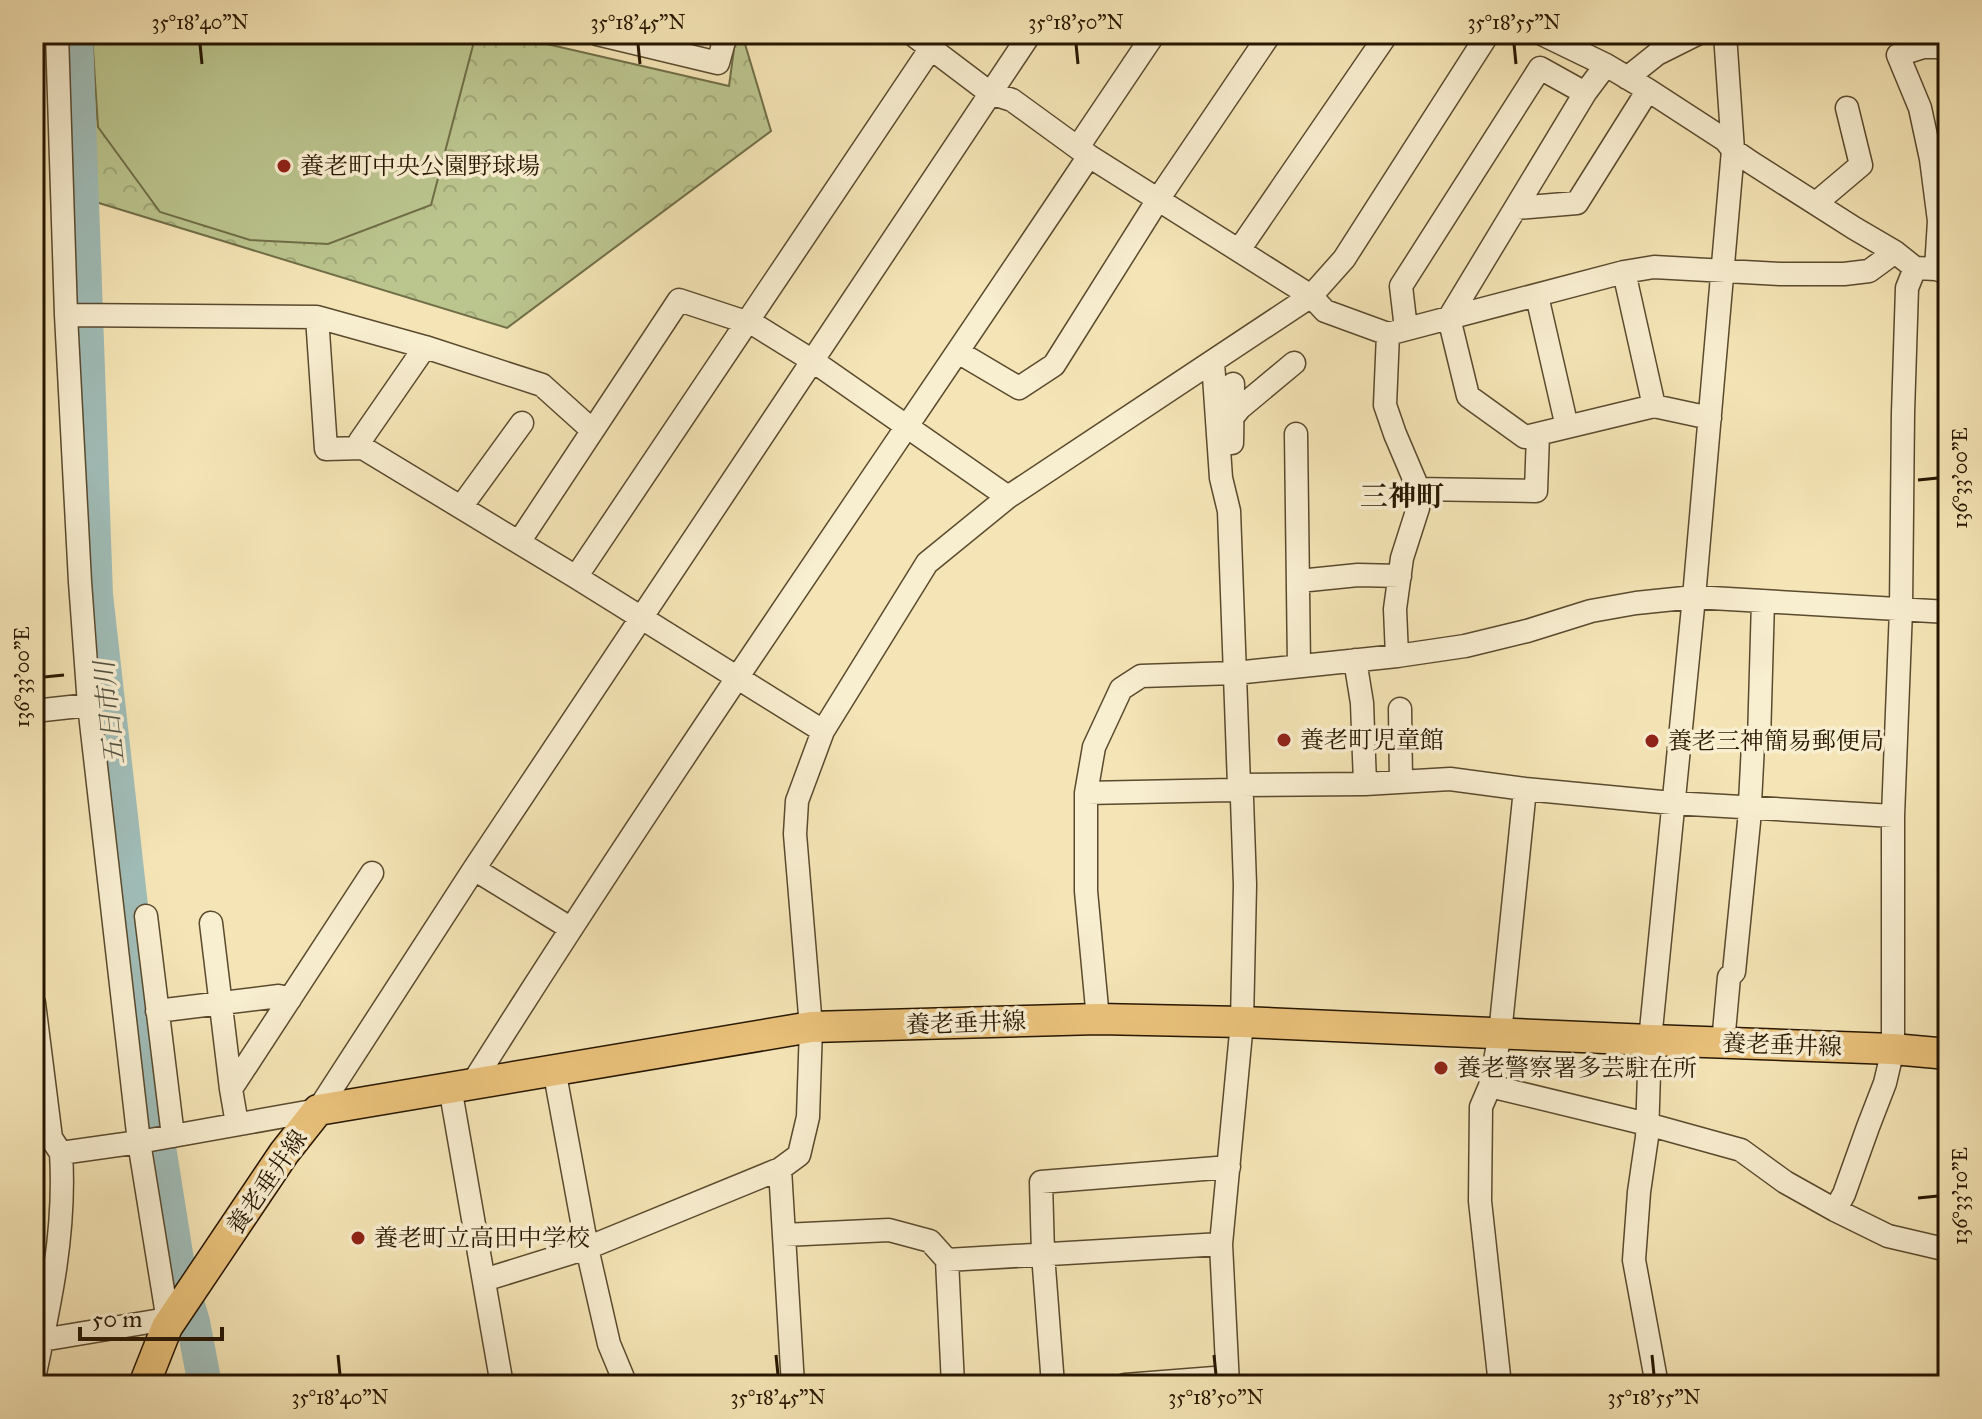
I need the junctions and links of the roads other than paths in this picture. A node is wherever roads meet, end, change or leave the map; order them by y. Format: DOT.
graph roads {
  1 [pos="57,34"];
  2 [pos="597,34"];
  3 [pos="726,34"];
  4 [pos="912,34"];
  5 [pos="1030,34"];
  6 [pos="1154,34"];
  7 [pos="1270,34"];
  8 [pos="1387,34"];
  9 [pos="1488,34"];
  10 [pos="1542,34"];
  11 [pos="1697,34"];
  12 [pos="1725,34"];
  13 [pos="1888,34"];
  14 [pos="634,38"];
  15 [pos="1656,44"];
  16 [pos="1948,47"];
  17 [pos="931,48"];
  18 [pos="1898,55"];
  19 [pos="1606,65"];
  20 [pos="1627,78"];
  21 [pos="1648,90"];
  22 [pos="990,93"];
  23 [pos="1585,93"];
  24 [pos="1847,108"];
  25 [pos="1733,150"];
  26 [pos="1083,152"];
  27 [pos="1159,198"];
  28 [pos="1816,203"];
  29 [pos="1516,208"];
  30 [pos="1239,250"];
  31 [pos="1895,252"];
  32 [pos="1933,270"];
  33 [pos="1723,271"];
  34 [pos="1624,272"];
  35 [pos="1311,296"];
  36 [pos="1537,296"];
  37 [pos="66,315"];
  38 [pos="317,317"];
  39 [pos="1449,318"];
  40 [pos="747,322"];
  41 [pos="1397,332"];
  42 [pos="425,347"];
  43 [pos="958,352"];
  44 [pos="813,361"];
  45 [pos="1213,362"];
  46 [pos="1294,363"];
  47 [pos="1233,384"];
  48 [pos="1654,406"];
  49 [pos="1232,418"];
  50 [pos="1710,418"];
  51 [pos="522,423"];
  52 [pos="908,427"];
  53 [pos="1567,427"];
  54 [pos="592,430"];
  55 [pos="1296,434"];
  56 [pos="1538,434"];
  57 [pos="359,448"];
  58 [pos="1416,489"];
  59 [pos="1224,492"];
  60 [pos="1008,497"];
  61 [pos="461,507"];
  62 [pos="519,542"];
  63 [pos="1400,576"];
  64 [pos="576,577"];
  65 [pos="1299,581"];
  66 [pos="1694,597"];
  67 [pos="1763,601"];
  68 [pos="1901,609"];
  69 [pos="1948,612"];
  70 [pos="642,618"];
  71 [pos="1397,656"];
  72 [pos="1355,660"];
  73 [pos="1299,666"];
  74 [pos="1235,673"];
  75 [pos="736,678"];
  76 [pos="89,705"];
  77 [pos="1400,709"];
  78 [pos="34,711"];
  79 [pos="823,731"];
  80 [pos="1401,782"];
  81 [pos="1365,784"];
  82 [pos="1239,785"];
  83 [pos="1525,789"];
  84 [pos="1086,793"];
  85 [pos="1672,803"];
  86 [pos="1750,807"];
  87 [pos="1893,816"];
  88 [pos="474,869"];
  89 [pos="372,873"];
  90 [pos="146,916"];
  91 [pos="211,923"];
  92 [pos="570,928"];
  93 [pos="290,999"];
  94 [pos="34,1003"];
  95 [pos="220,1003"];
  96 [pos="157,1011"];
  97 [pos="1098,1019"];
  98 [pos="1242,1022"];
  99 [pos="811,1027"];
  100 [pos="1500,1034"];
  101 [pos="1650,1040"];
  102 [pos="1723,1043"];
  103 [pos="1893,1049"];
  104 [pos="1948,1054"];
  105 [pos="554,1069"];
  106 [pos="461,1086"];
  107 [pos="1490,1086"];
  108 [pos="231,1089"];
  109 [pos="318,1110"];
  110 [pos="237,1124"];
  111 [pos="1647,1124"];
  112 [pos="173,1136"];
  113 [pos="139,1142"];
  114 [pos="61,1153"];
  115 [pos="1229,1167"];
  116 [pos="780,1169"];
  117 [pos="1835,1210"];
  118 [pos="784,1235"];
  119 [pos="1221,1244"];
  120 [pos="587,1248"];
  121 [pos="1948,1250"];
  122 [pos="34,1254"];
  123 [pos="1043,1254"];
  124 [pos="947,1260"];
  125 [pos="484,1280"];
  126 [pos="35,1285"];
  127 [pos="172,1318"];
  128 [pos="37,1358"];
  129 [pos="1228,1381"];
  130 [pos="144,1385"];
  131 [pos="502,1385"];
  132 [pos="626,1385"];
  133 [pos="793,1385"];
  134 [pos="953,1385"];
  135 [pos="1053,1385"];
  136 [pos="1125,1385"];
  137 [pos="1500,1385"];
  138 [pos="1657,1385"];
  1 -- 37 [label="street"];
  2 -- 14 [label="street"];
  3 -- 14 [label="street"];
  4 -- 17 [label="street"];
  5 -- 22 [label="street"];
  6 -- 26 [label="street"];
  7 -- 27 [label="street"];
  8 -- 30 [label="street"];
  9 -- 35 [label="street"];
  10 -- 19 [label="street"];
  11 -- 15 [label="street"];
  12 -- 25 [label="street"];
  13 -- 18 [label="street"];
  15 -- 20 [label="street"];
  16 -- 18 [label="street"];
  17 -- 22 [label="street"];
  17 -- 40 [label="street"];
  18 -- 32 [label="street"];
  19 -- 20 [label="street"];
  19 -- 23 [label="street"];
  20 -- 21 [label="street"];
  21 -- 25 [label="street"];
  21 -- 29 [label="street"];
  22 -- 26 [label="street"];
  22 -- 44 [label="street"];
  23 -- 29 [label="street"];
  23 -- 41 [label="street"];
  24 -- 28 [label="street"];
  25 -- 28 [label="street"];
  25 -- 33 [label="street"];
  26 -- 27 [label="street"];
  26 -- 43 [label="street"];
  27 -- 30 [label="street"];
  27 -- 43 [label="street"];
  28 -- 31 [label="street"];
  29 -- 39 [label="street"];
  30 -- 35 [label="street"];
  31 -- 32 [label="street"];
  31 -- 33 [label="street"];
  32 -- 68 [label="street"];
  33 -- 34 [label="street"];
  33 -- 50 [label="street"];
  34 -- 36 [label="street"];
  34 -- 48 [label="street"];
  35 -- 41 [label="street"];
  35 -- 45 [label="street"];
  36 -- 39 [label="street"];
  36 -- 53 [label="street"];
  37 -- 38 [label="street"];
  37 -- 76 [label="street"];
  38 -- 42 [label="street"];
  38 -- 57 [label="street"];
  39 -- 41 [label="street"];
  39 -- 56 [label="street"];
  40 -- 44 [label="street"];
  40 -- 54 [label="street"];
  40 -- 64 [label="street"];
  41 -- 58 [label="street"];
  42 -- 54 [label="street"];
  42 -- 57 [label="street"];
  43 -- 52 [label="street"];
  44 -- 52 [label="street"];
  44 -- 70 [label="street"];
  45 -- 59 [label="street"];
  45 -- 60 [label="street"];
  46 -- 49 [label="street"];
  47 -- 49 [label="street"];
  48 -- 50 [label="street"];
  48 -- 53 [label="street"];
  49 -- 59 [label="street"];
  50 -- 66 [label="street"];
  51 -- 61 [label="street"];
  52 -- 60 [label="street"];
  52 -- 75 [label="street"];
  53 -- 56 [label="street"];
  54 -- 62 [label="street"];
  55 -- 65 [label="street"];
  56 -- 58 [label="street"];
  57 -- 61 [label="street"];
  58 -- 63 [label="street"];
  59 -- 74 [label="street"];
  60 -- 79 [label="street"];
  61 -- 62 [label="street"];
  62 -- 64 [label="street"];
  63 -- 65 [label="street"];
  63 -- 71 [label="street"];
  64 -- 70 [label="street"];
  65 -- 73 [label="street"];
  66 -- 67 [label="street"];
  66 -- 71 [label="street"];
  66 -- 85 [label="street"];
  67 -- 68 [label="street"];
  67 -- 86 [label="street"];
  68 -- 69 [label="street"];
  68 -- 87 [label="street"];
  70 -- 75 [label="street"];
  70 -- 88 [label="street"];
  71 -- 72 [label="street"];
  72 -- 73 [label="street"];
  72 -- 81 [label="street"];
  73 -- 74 [label="street"];
  74 -- 82 [label="street"];
  74 -- 84 [label="street"];
  75 -- 79 [label="street"];
  75 -- 92 [label="street"];
  76 -- 78 [label="street"];
  76 -- 113 [label="street"];
  77 -- 80 [label="street"];
  79 -- 99 [label="street"];
  80 -- 81 [label="street"];
  80 -- 83 [label="street"];
  81 -- 82 [label="street"];
  82 -- 84 [label="street"];
  82 -- 98 [label="street"];
  83 -- 85 [label="street"];
  83 -- 100 [label="street"];
  84 -- 97 [label="street"];
  85 -- 86 [label="street"];
  85 -- 101 [label="street"];
  86 -- 87 [label="street"];
  86 -- 102 [label="street"];
  87 -- 103 [label="street"];
  88 -- 92 [label="street"];
  88 -- 109 [label="street"];
  89 -- 93 [label="street"];
  90 -- 96 [label="street"];
  91 -- 95 [label="street"];
  92 -- 106 [label="street"];
  93 -- 95 [label="street"];
  93 -- 108 [label="street"];
  94 -- 114 [label="street"];
  95 -- 96 [label="street"];
  95 -- 108 [label="street"];
  96 -- 112 [label="street"];
  97 -- 98 [label="main road, 養老垂井線"];
  97 -- 99 [label="main road, 養老垂井線"];
  98 -- 100 [label="main road, 養老垂井線"];
  98 -- 115 [label="street"];
  99 -- 105 [label="main road, 養老垂井線"];
  99 -- 116 [label="street"];
  100 -- 101 [label="main road, 養老垂井線"];
  100 -- 107 [label="street"];
  101 -- 102 [label="main road, 養老垂井線"];
  101 -- 111 [label="street"];
  102 -- 103 [label="main road, 養老垂井線"];
  103 -- 104 [label="main road, 養老垂井線"];
  103 -- 117 [label="street"];
  105 -- 106 [label="main road, 養老垂井線"];
  105 -- 120 [label="street"];
  106 -- 109 [label="main road, 養老垂井線"];
  106 -- 125 [label="street"];
  107 -- 111 [label="street"];
  107 -- 137 [label="street"];
  108 -- 110 [label="street"];
  109 -- 110 [label="street"];
  109 -- 127 [label="main road, 養老垂井線"];
  110 -- 112 [label="street"];
  111 -- 117 [label="street"];
  111 -- 138 [label="street"];
  112 -- 113 [label="street"];
  113 -- 114 [label="street"];
  113 -- 127 [label="street"];
  114 -- 128 [label="street"];
  115 -- 119 [label="street"];
  115 -- 123 [label="street"];
  116 -- 118 [label="street"];
  116 -- 120 [label="street"];
  117 -- 121 [label="street"];
  118 -- 124 [label="street"];
  118 -- 133 [label="street"];
  119 -- 123 [label="street"];
  119 -- 129 [label="street"];
  120 -- 125 [label="street"];
  120 -- 132 [label="street"];
  122 -- 126 [label="street"];
  123 -- 124 [label="street"];
  123 -- 135 [label="street"];
  124 -- 134 [label="street"];
  125 -- 131 [label="street"];
  126 -- 128 [label="street"];
  127 -- 128 [label="street"];
  127 -- 130 [label="main road, 養老垂井線"];
  129 -- 136 [label="street"];
}
